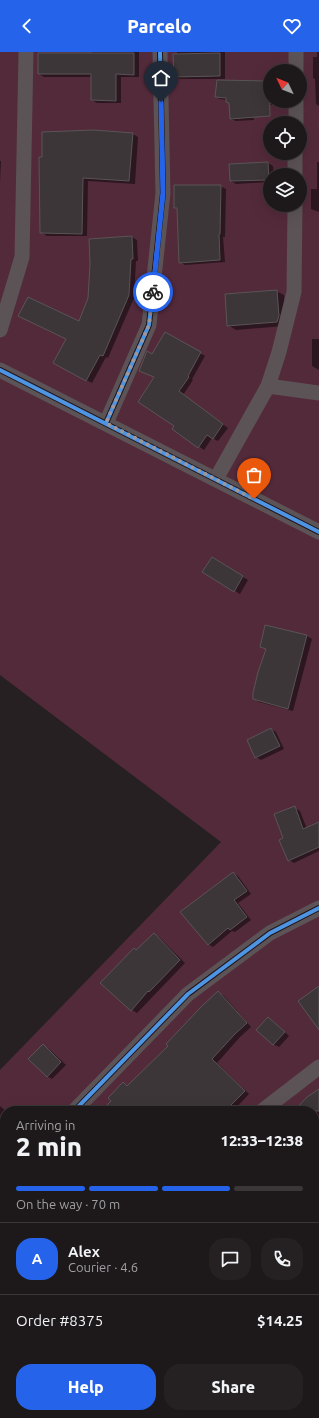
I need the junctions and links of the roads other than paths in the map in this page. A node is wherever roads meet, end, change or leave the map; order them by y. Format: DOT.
graph roads {
  1 [pos="26,52"];
  2 [pos="160,52"];
  3 [pos="296,52"];
  4 [pos="296,64"];
  5 [pos="295,212"];
  6 [pos="0,330"];
  7 [pos="0,370"];
  8 [pos="268,386"];
  9 [pos="319,393"];
  10 [pos="106,423"];
  11 [pos="216,479"];
  12 [pos="319,532"];
  13 [pos="319,908"];
  14 [pos="319,1067"];
  15 [pos="79,1106"];
  16 [pos="268,1106"];
  1 -- 6 [label="street"];
  2 -- 10 [label="street"];
  3 -- 4 [label="street"];
  5 -- 8 [label="street"];
  7 -- 10 [label="street"];
  8 -- 9 [label="street"];
  8 -- 11 [label="street"];
  10 -- 11 [label="street"];
  11 -- 12 [label="street"];
  13 -- 15 [label="street"];
  14 -- 16 [label="street"];
}
